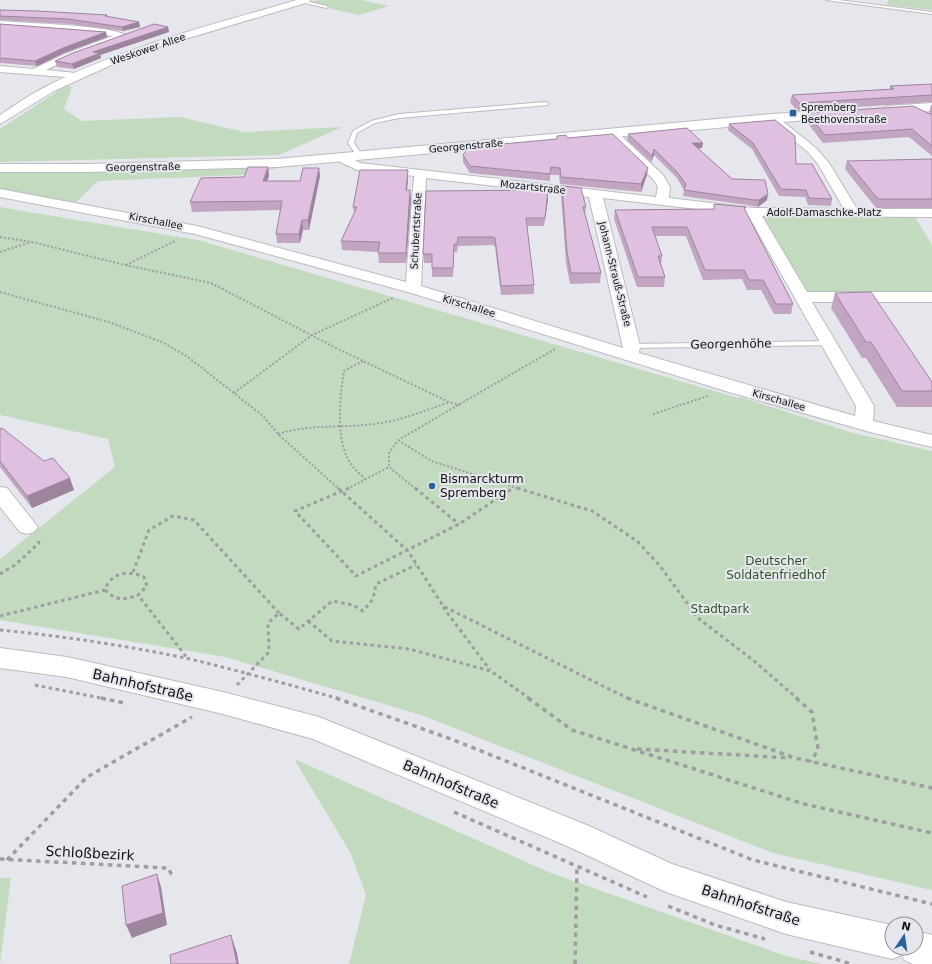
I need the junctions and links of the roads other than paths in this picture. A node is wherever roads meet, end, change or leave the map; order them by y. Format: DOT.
graph roads {
  1 [pos="828,0"];
  2 [pos="306,1"];
  3 [pos="322,2"];
  4 [pos="931,6"];
  5 [pos="326,7"];
  6 [pos="927,12"];
  7 [pos="932,13"];
  8 [pos="0,24"];
  9 [pos="0,69"];
  10 [pos="35,72"];
  11 [pos="76,76"];
  12 [pos="546,104"];
  13 [pos="873,111"];
  14 [pos="929,112"];
  15 [pos="850,113"];
  16 [pos="772,118"];
  17 [pos="0,120"];
  18 [pos="612,132"];
  19 [pos="359,155"];
  20 [pos="340,157"];
  21 [pos="0,168"];
  22 [pos="420,174"];
  23 [pos="0,193"];
  24 [pos="595,194"];
  25 [pos="662,202"];
  26 [pos="753,212"];
  27 [pos="853,213"];
  28 [pos="932,213"];
  29 [pos="413,289"];
  30 [pos="803,297"];
  31 [pos="932,297"];
  32 [pos="829,343"];
  33 [pos="631,350"];
  34 [pos="864,424"];
  35 [pos="932,441"];
  36 [pos="0,493"];
  37 [pos="27,527"];
  38 [pos="0,658"];
  39 [pos="884,940"];
  1 -- 6 [label="lane"];
  2 -- 3 [label="lane"];
  2 -- 5 [label="lane"];
  2 -- 11 [label="main road, Weskower Allee"];
  4 -- 6 [label="lane"];
  6 -- 7 [label="lane"];
  8 -- 10 [label="street"];
  9 -- 10 [label="street"];
  10 -- 11 [label="street"];
  11 -- 17 [label="main road, Weskower Allee"];
  12 -- 19 [label="lane"];
  13 -- 14 [label="main road"];
  15 -- 16 [label="main road, Georgenstraße"];
  16 -- 18 [label="main road, Georgenstraße"];
  16 -- 27 [label="street"];
  18 -- 19 [label="main road, Georgenstraße"];
  18 -- 25 [label="street"];
  19 -- 20 [label="main road, Georgenstraße"];
  20 -- 21 [label="main road, Georgenstraße"];
  20 -- 22 [label="street, Mozartstraße"];
  22 -- 24 [label="street, Mozartstraße"];
  22 -- 29 [label="street, Schubertstraße"];
  23 -- 29 [label="street, Kirschallee"];
  24 -- 25 [label="street, Mozartstraße"];
  24 -- 33 [label="street, Johann-Strauß-Straße"];
  25 -- 26 [label="street, Mozartstraße"];
  26 -- 27 [label="street, Adolf-Damaschke-Platz"];
  26 -- 30 [label="street, Adolf-Damaschke-Platz"];
  27 -- 28 [label="street, Adolf-Damaschke-Platz"];
  29 -- 33 [label="street, Kirschallee"];
  30 -- 31 [label="street"];
  30 -- 32 [label="street"];
  32 -- 33 [label="lane, Georgenhöhe"];
  32 -- 34 [label="street"];
  33 -- 34 [label="street, Kirschallee"];
  34 -- 35 [label="street, Kirschallee"];
  36 -- 37 [label="street"];
  38 -- 39 [label="main road, Bahnhofstraße"];
}
